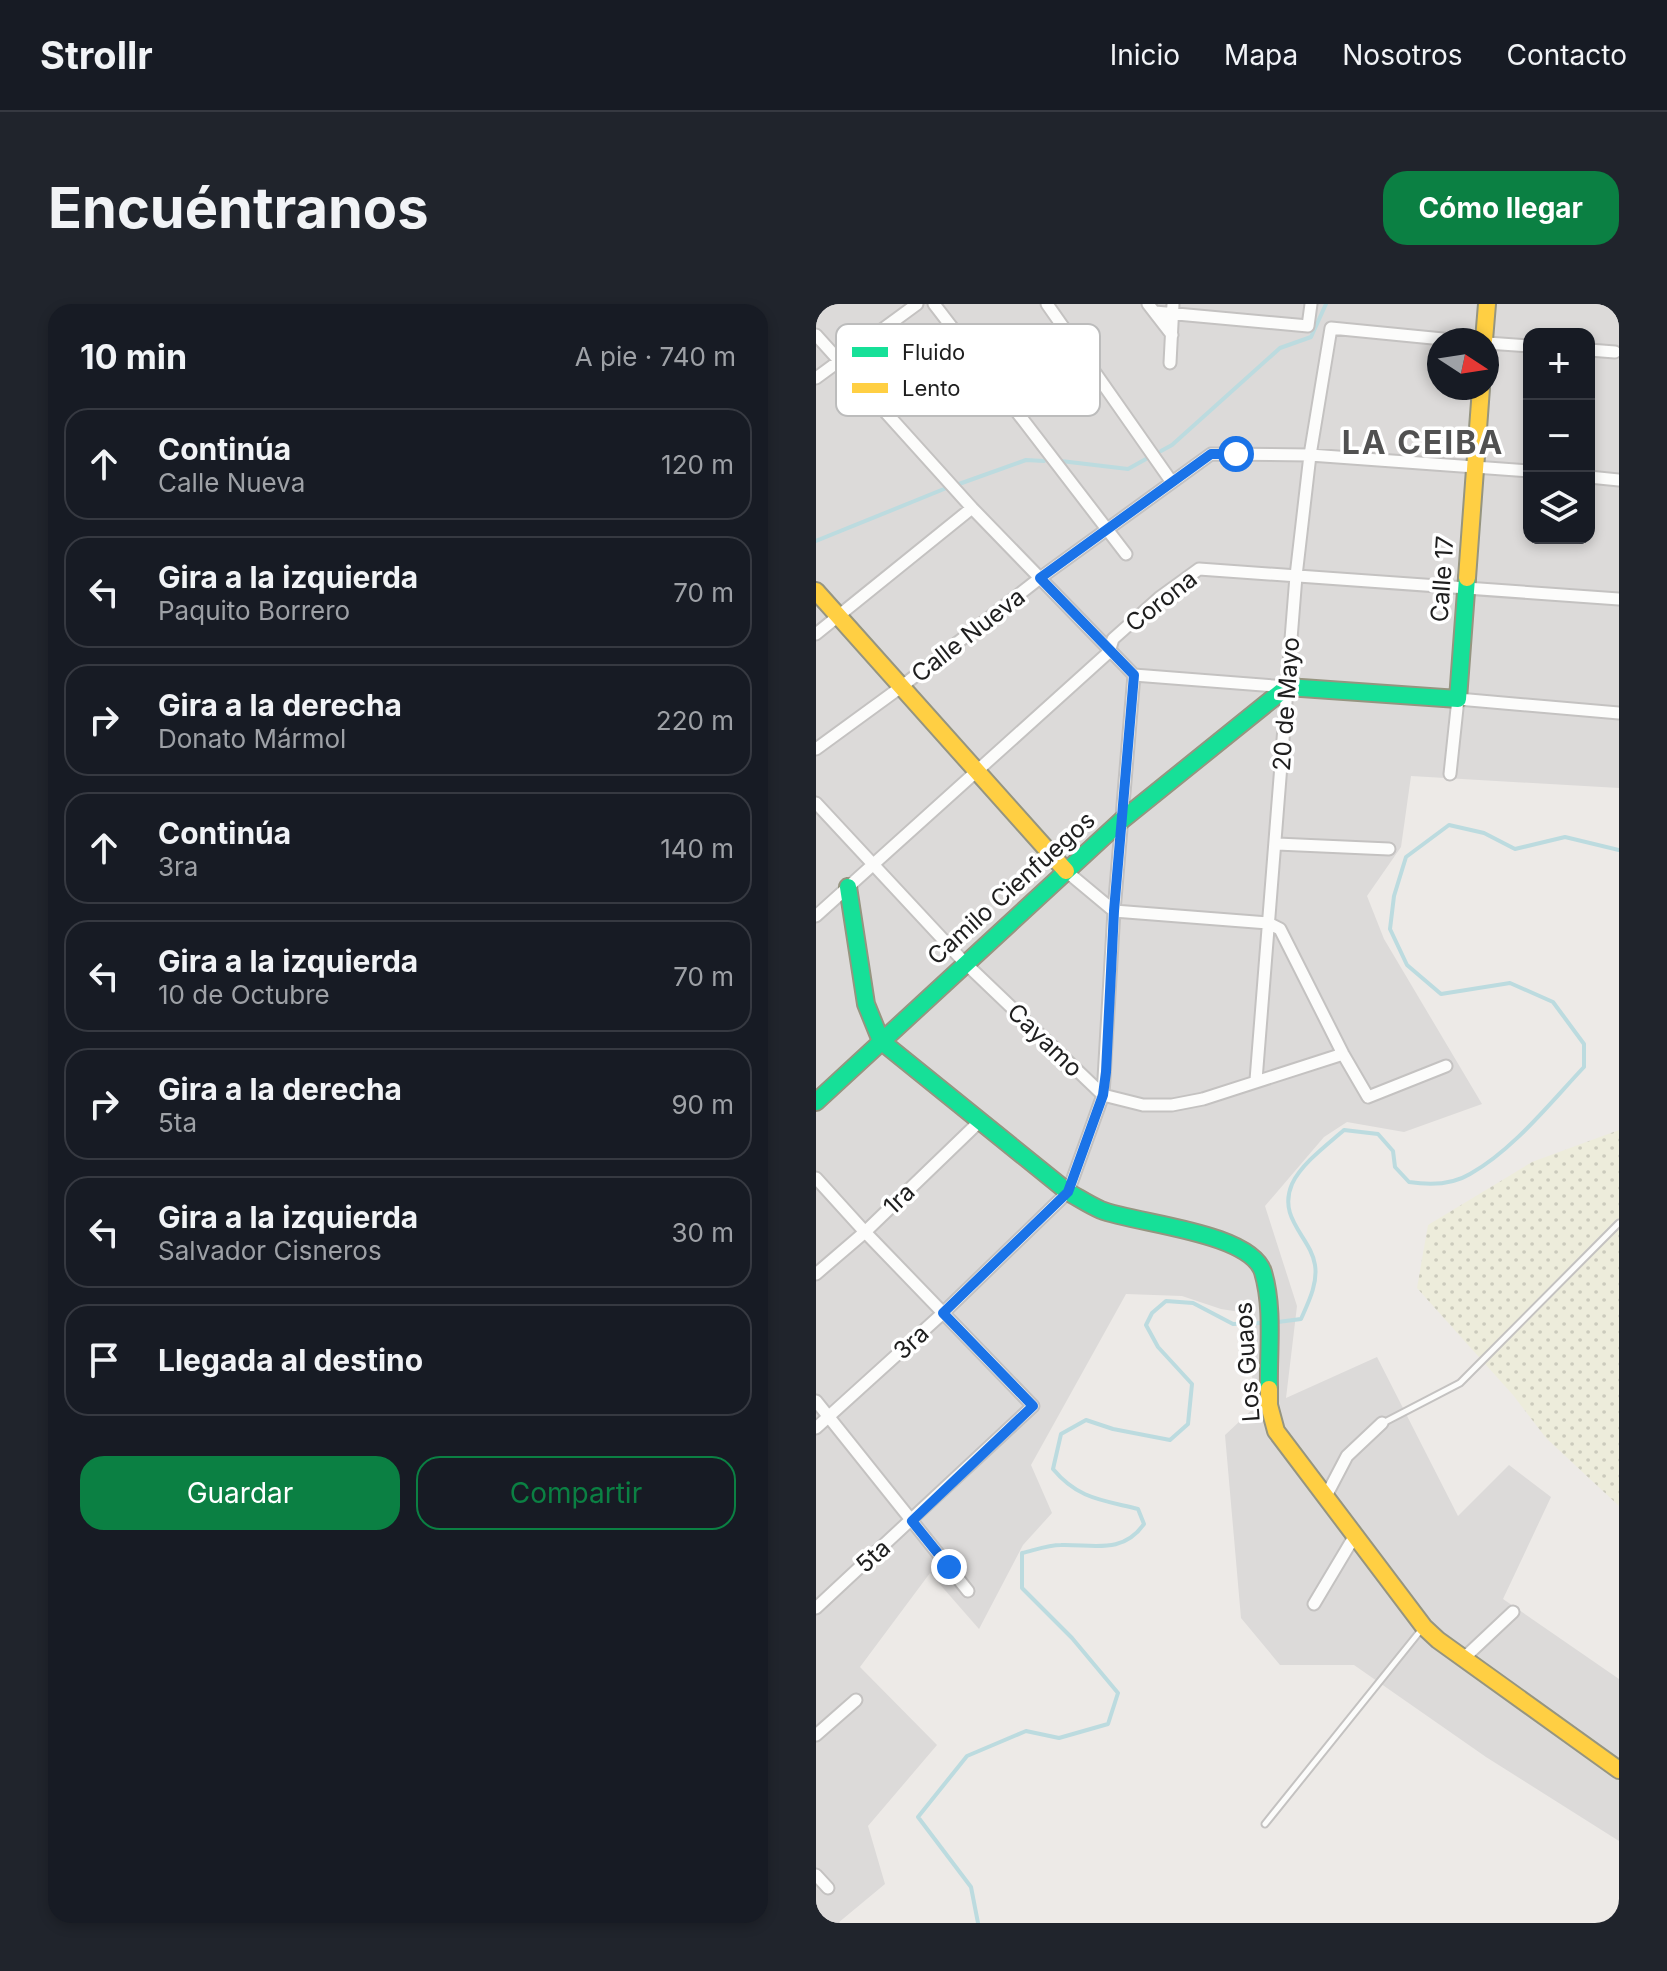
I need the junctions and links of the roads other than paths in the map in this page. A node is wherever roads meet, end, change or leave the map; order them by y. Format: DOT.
graph roads {
  1 [pos="917,304"];
  2 [pos="934,304"];
  3 [pos="1047,304"];
  4 [pos="1311,304"];
  5 [pos="1487,304"];
  6 [pos="1152,308"];
  7 [pos="1173,308"];
  8 [pos="890,324"];
  9 [pos="950,324"];
  10 [pos="1061,324"];
  11 [pos="1486,328"];
  12 [pos="816,335"];
  13 [pos="1172,335"];
  14 [pos="1427,337"];
  15 [pos="1499,343"];
  16 [pos="1523,345"];
  17 [pos="1595,350"];
  18 [pos="1615,352"];
  19 [pos="836,356"];
  20 [pos="1170,363"];
  21 [pos="836,364"];
  22 [pos="816,378"];
  23 [pos="1100,380"];
  24 [pos="1480,400"];
  25 [pos="890,416"];
  26 [pos="1022,416"];
  27 [pos="1310,455"];
  28 [pos="1475,466"];
  29 [pos="1523,470"];
  30 [pos="1595,478"];
  31 [pos="1619,480"];
  32 [pos="1171,481"];
  33 [pos="972,508"];
  34 [pos="1109,528"];
  35 [pos="1126,554"];
  36 [pos="1296,576"];
  37 [pos="1040,578"];
  38 [pos="1466,586"];
  39 [pos="816,591"];
  40 [pos="1619,599"];
  41 [pos="838,616"];
  42 [pos="816,634"];
  43 [pos="1109,652"];
  44 [pos="1134,675"];
  45 [pos="901,687"];
  46 [pos="1287,687"];
  47 [pos="1458,699"];
  48 [pos="1619,713"];
  49 [pos="816,749"];
  50 [pos="977,772"];
  51 [pos="1450,774"];
  52 [pos="816,803"];
  53 [pos="1122,820"];
  54 [pos="1277,844"];
  55 [pos="1389,849"];
  56 [pos="873,864"];
  57 [pos="1066,871"];
  58 [pos="848,887"];
  59 [pos="1114,911"];
  60 [pos="816,916"];
  61 [pos="1268,923"];
  62 [pos="964,962"];
  63 [pos="881,1041"];
  64 [pos="1343,1054"];
  65 [pos="1446,1066"];
  66 [pos="1256,1080"];
  67 [pos="1103,1095"];
  68 [pos="816,1102"];
  69 [pos="979,1122"];
  70 [pos="816,1178"];
  71 [pos="1068,1192"];
  72 [pos="1619,1223"];
  73 [pos="865,1232"];
  74 [pos="816,1274"];
  75 [pos="943,1313"];
  76 [pos="816,1401"];
  77 [pos="829,1416"];
  78 [pos="1382,1423"];
  79 [pos="816,1428"];
  80 [pos="1325,1498"];
  81 [pos="912,1521"];
  82 [pos="1354,1537"];
  83 [pos="968,1591"];
  84 [pos="1314,1604"];
  85 [pos="816,1608"];
  86 [pos="1513,1612"];
  87 [pos="1424,1627"];
  88 [pos="1464,1658"];
  89 [pos="856,1700"];
  90 [pos="816,1735"];
  91 [pos="1619,1770"];
  92 [pos="1265,1824"];
  93 [pos="816,1875"];
  94 [pos="828,1888"];
  1 -- 8 [label="street"];
  2 -- 9 [label="street"];
  3 -- 10 [label="street"];
  4 -- 7 [label="street"];
  5 -- 11 [label="street"];
  6 -- 7 [label="street"];
  6 -- 13 [label="street"];
  7 -- 13 [label="street"];
  12 -- 19 [label="street"];
  13 -- 20 [label="street"];
  14 -- 27 [label="street, 20 de Mayo"];
  15 -- 16 [label="street"];
  17 -- 18 [label="street"];
  21 -- 22 [label="street"];
  23 -- 32 [label="street"];
  24 -- 28 [label="street, Calle 17"];
  25 -- 33 [label="street"];
  26 -- 34 [label="street"];
  27 -- 28 [label="street, Calle Nueva"];
  27 -- 32 [label="street, Calle Nueva"];
  27 -- 36 [label="street, 20 de Mayo"];
  28 -- 29 [label="street, Calle Nueva"];
  28 -- 38 [label="street, Calle 17"];
  30 -- 31 [label="street"];
  32 -- 34 [label="street, Calle Nueva"];
  33 -- 37 [label="street"];
  33 -- 41 [label="street"];
  34 -- 35 [label="street"];
  34 -- 37 [label="street, Calle Nueva"];
  36 -- 38 [label="street, Corona"];
  36 -- 43 [label="street, Corona"];
  36 -- 46 [label="street, 20 de Mayo"];
  37 -- 43 [label="street"];
  37 -- 45 [label="street, Calle Nueva"];
  38 -- 40 [label="street, Corona"];
  38 -- 47 [label="street, Calle 17"];
  39 -- 41 [label="street"];
  41 -- 42 [label="street"];
  41 -- 45 [label="street"];
  43 -- 44 [label="street"];
  43 -- 50 [label="street, Corona"];
  44 -- 46 [label="street"];
  44 -- 53 [label="street, 3ra"];
  45 -- 49 [label="street, Calle Nueva"];
  45 -- 50 [label="street"];
  46 -- 47 [label="street"];
  46 -- 53 [label="street, Camilo Cienfuegos"];
  46 -- 54 [label="street, 20 de Mayo"];
  47 -- 48 [label="street"];
  47 -- 51 [label="street, Calle 17"];
  50 -- 56 [label="street, Corona"];
  50 -- 57 [label="street"];
  52 -- 56 [label="street, Cayamo"];
  53 -- 57 [label="street, Camilo Cienfuegos"];
  53 -- 59 [label="street, 3ra"];
  54 -- 55 [label="street"];
  54 -- 61 [label="street, 20 de Mayo"];
  56 -- 58 [label="street, Corona"];
  56 -- 62 [label="street, Cayamo"];
  57 -- 59 [label="street"];
  57 -- 62 [label="street, Camilo Cienfuegos"];
  58 -- 60 [label="street, Corona"];
  58 -- 63 [label="street, Los Guaos"];
  59 -- 61 [label="street"];
  59 -- 67 [label="street, 3ra"];
  61 -- 64 [label="street"];
  61 -- 66 [label="street, 20 de Mayo"];
  62 -- 63 [label="street, Camilo Cienfuegos"];
  62 -- 67 [label="street, Cayamo"];
  63 -- 68 [label="street, Camilo Cienfuegos"];
  63 -- 69 [label="street, Los Guaos"];
  64 -- 65 [label="street"];
  64 -- 66 [label="street, Cayamo"];
  66 -- 67 [label="street, Cayamo"];
  67 -- 71 [label="street, 3ra"];
  69 -- 71 [label="street, Los Guaos"];
  69 -- 73 [label="street, 1ra"];
  70 -- 73 [label="street"];
  71 -- 75 [label="street, 3ra"];
  71 -- 80 [label="street, Los Guaos"];
  72 -- 78 [label="lane"];
  73 -- 74 [label="street, 1ra"];
  73 -- 75 [label="street"];
  75 -- 77 [label="street, 3ra"];
  75 -- 81 [label="street, 5ta"];
  76 -- 77 [label="street"];
  77 -- 79 [label="street, 3ra"];
  77 -- 81 [label="street"];
  78 -- 80 [label="street"];
  80 -- 82 [label="street, Los Guaos"];
  81 -- 83 [label="street"];
  81 -- 85 [label="street, 5ta"];
  82 -- 84 [label="street"];
  82 -- 87 [label="street, Los Guaos"];
  86 -- 88 [label="street"];
  87 -- 88 [label="street, Los Guaos"];
  87 -- 92 [label="lane"];
  88 -- 91 [label="street, Los Guaos"];
  89 -- 90 [label="street"];
  93 -- 94 [label="street"];
}
